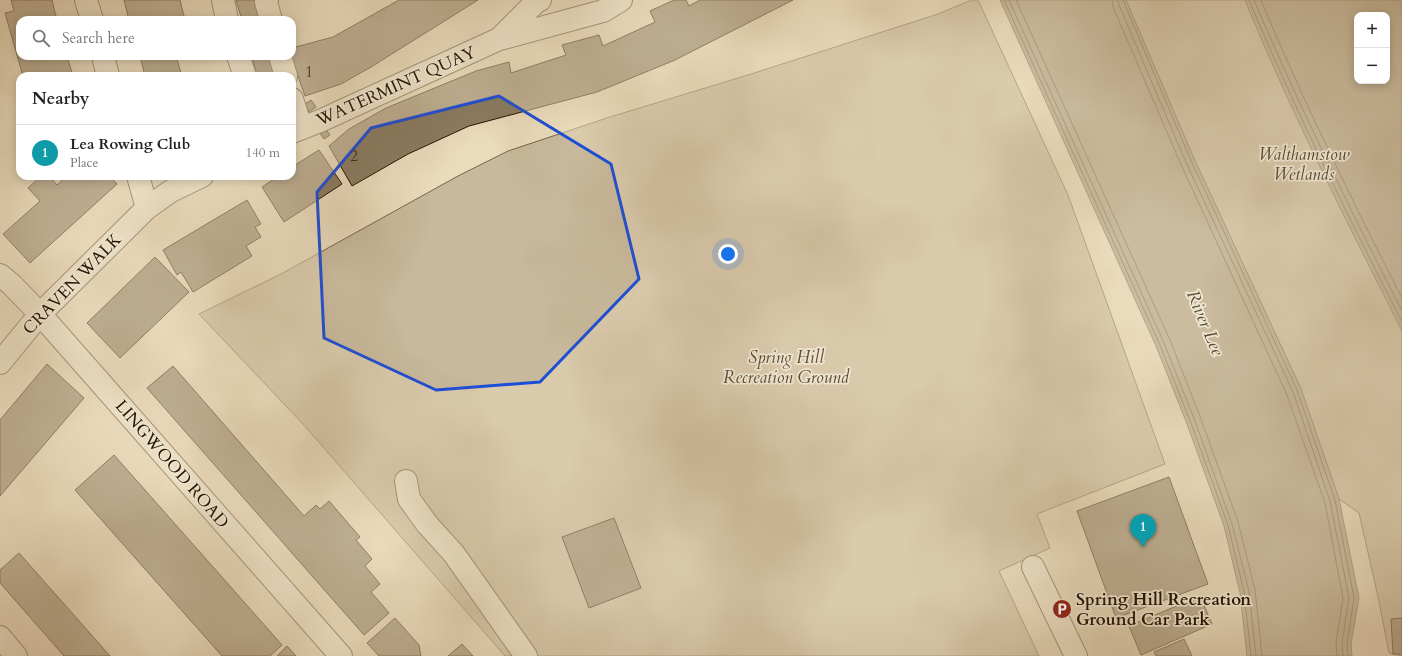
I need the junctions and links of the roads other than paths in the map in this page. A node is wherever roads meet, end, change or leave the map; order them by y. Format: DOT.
graph roads {
  1 [pos="86,0"];
  2 [pos="222,0"];
  3 [pos="267,0"];
  4 [pos="540,0"];
  5 [pos="621,0"];
  6 [pos="91,16"];
  7 [pos="226,16"];
  8 [pos="270,16"];
  9 [pos="499,39"];
  10 [pos="104,60"];
  11 [pos="239,60"];
  12 [pos="281,60"];
  13 [pos="107,72"];
  14 [pos="244,72"];
  15 [pos="285,72"];
  16 [pos="296,130"];
  17 [pos="139,180"];
  18 [pos="193,180"];
  19 [pos="147,208"];
  20 [pos="0,275"];
  21 [pos="40,314"];
  22 [pos="0,363"];
  23 [pos="406,481"];
  24 [pos="1033,567"];
  25 [pos="0,637"];
  26 [pos="16,656"];
  27 [pos="341,656"];
  28 [pos="526,656"];
  29 [pos="1076,656"];
  1 -- 6 [label="street"];
  2 -- 7 [label="street"];
  3 -- 8 [label="street"];
  4 -- 9 [label="street, WATERMINT QUAY"];
  5 -- 9 [label="street, WATERMINT QUAY"];
  9 -- 16 [label="street, WATERMINT QUAY"];
  10 -- 13 [label="street"];
  11 -- 14 [label="street"];
  12 -- 15 [label="street"];
  17 -- 19 [label="street"];
  18 -- 19 [label="street"];
  19 -- 21 [label="street, CRAVEN WALK"];
  20 -- 21 [label="street, LINGWOOD ROAD"];
  21 -- 22 [label="street, CRAVEN WALK"];
  21 -- 27 [label="street, LINGWOOD ROAD"];
  23 -- 28 [label="street"];
  24 -- 29 [label="street"];
  25 -- 26 [label="street"];
}
